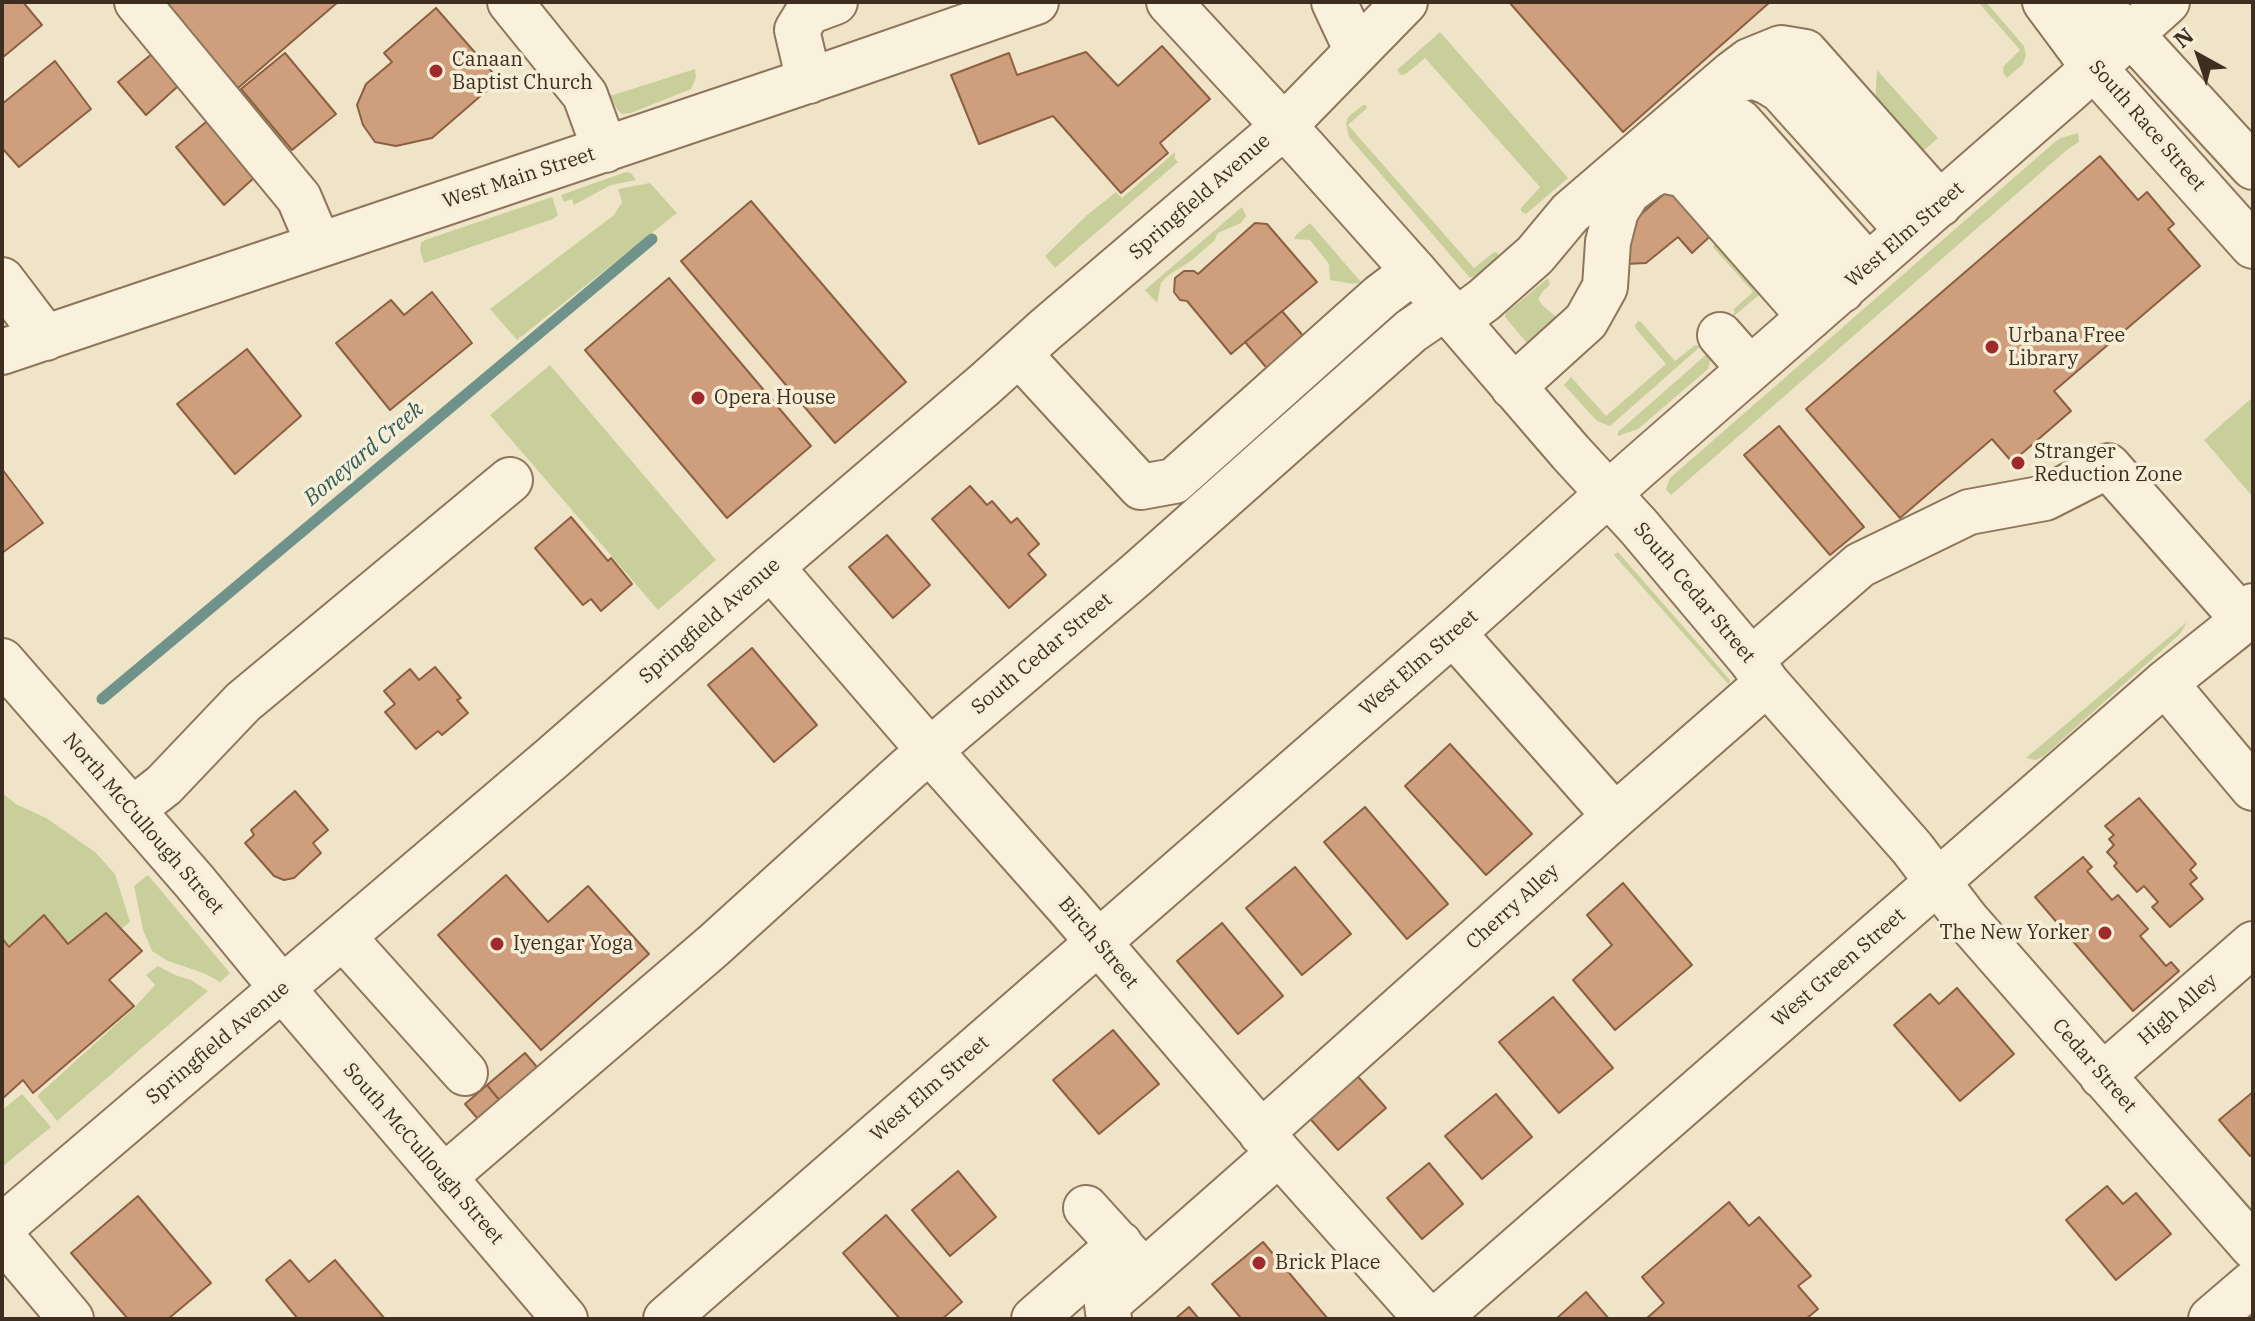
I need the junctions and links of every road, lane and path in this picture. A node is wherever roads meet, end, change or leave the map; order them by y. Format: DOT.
graph roads {
  1 [pos="137,2"];
  2 [pos="510,2"];
  3 [pos="835,2"];
  4 [pos="1036,2"];
  5 [pos="1169,2"];
  6 [pos="1334,2"];
  7 [pos="1405,2"];
  8 [pos="2045,2"];
  9 [pos="2090,2"];
  10 [pos="2167,2"];
  11 [pos="954,16"];
  12 [pos="2131,34"];
  13 [pos="1357,51"];
  14 [pos="2094,68"];
  15 [pos="809,81"];
  16 [pos="1283,127"];
  17 [pos="1670,128"];
  18 [pos="605,150"];
  19 [pos="2253,167"];
  20 [pos="319,245"];
  21 [pos="2253,246"];
  22 [pos="1875,260"];
  23 [pos="1414,271"];
  24 [pos="2,280"];
  25 [pos="1462,309"];
  26 [pos="1720,335"];
  27 [pos="46,338"];
  28 [pos="2,352"];
  29 [pos="1019,354"];
  30 [pos="1750,369"];
  31 [pos="1521,396"];
  32 [pos="510,480"];
  33 [pos="1608,494"];
  34 [pos="771,567"];
  35 [pos="2250,614"];
  36 [pos="1453,633"];
  37 [pos="1759,671"];
  38 [pos="5,674"];
  39 [pos="2165,683"];
  40 [pos="929,750"];
  41 [pos="2253,788"];
  42 [pos="132,810"];
  43 [pos="1615,816"];
  44 [pos="1938,882"];
  45 [pos="343,937"];
  46 [pos="1097,943"];
  47 [pos="2253,944"];
  48 [pos="282,988"];
  49 [pos="465,1073"];
  50 [pos="2102,1076"];
  51 [pos="1270,1143"];
  52 [pos="444,1177"];
  53 [pos="1086,1208"];
  54 [pos="2,1227"];
  55 [pos="2,1237"];
  56 [pos="2253,1247"];
  57 [pos="1132,1258"];
  58 [pos="2253,1283"];
  59 [pos="71,1319"];
  60 [pos="565,1319"];
  61 [pos="666,1319"];
  62 [pos="1034,1319"];
  63 [pos="1109,1319"];
  64 [pos="1427,1319"];
  65 [pos="1437,1319"];
  66 [pos="2211,1319"];
  1 -- 20 [label="street"];
  2 -- 18 [label="street"];
  3 -- 15 [label="street"];
  4 -- 11 [label="street, West Main Street"];
  5 -- 16 [label="street, South Cedar Street"];
  6 -- 13 [label="street"];
  7 -- 13 [label="street, Springfield Avenue"];
  8 -- 14 [label="street, South Race Street"];
  9 -- 12 [label="street"];
  10 -- 12 [label="street, West Elm Street"];
  11 -- 15 [label="street, West Main Street"];
  12 -- 14 [label="street, West Elm Street"];
  12 -- 19 [label="street"];
  13 -- 16 [label="street, Springfield Avenue"];
  14 -- 21 [label="street, South Race Street"];
  14 -- 22 [label="street, West Elm Street"];
  15 -- 18 [label="street, West Main Street"];
  16 -- 23 [label="street, South Cedar Street"];
  16 -- 29 [label="street, Springfield Avenue"];
  17 -- 22 [label="street"];
  17 -- 22 [label="street"];
  17 -- 22 [label="street"];
  17 -- 25 [label="street"];
  18 -- 20 [label="street, West Main Street"];
  20 -- 27 [label="street, West Main Street"];
  22 -- 30 [label="street, West Elm Street"];
  22 -- 31 [label="street"];
  23 -- 25 [label="street, South Cedar Street"];
  23 -- 29 [label="street"];
  24 -- 27 [label="street"];
  25 -- 31 [label="street, South Cedar Street"];
  25 -- 40 [label="street, South Cedar Street"];
  26 -- 30 [label="street"];
  27 -- 28 [label="street, West Main Street"];
  29 -- 34 [label="street, Springfield Avenue"];
  30 -- 33 [label="street, West Elm Street"];
  31 -- 33 [label="street, South Cedar Street"];
  32 -- 42 [label="street"];
  33 -- 36 [label="street, West Elm Street"];
  33 -- 37 [label="street, South Cedar Street"];
  34 -- 40 [label="street, Birch Street"];
  34 -- 45 [label="street, Springfield Avenue"];
  35 -- 37 [label="street, Cherry Alley"];
  35 -- 39 [label="street, West Green Street"];
  36 -- 43 [label="street"];
  36 -- 46 [label="street, West Elm Street"];
  37 -- 43 [label="street, Cherry Alley"];
  37 -- 44 [label="street, South Cedar Street"];
  38 -- 42 [label="street, North McCullough Street"];
  39 -- 41 [label="street"];
  39 -- 44 [label="street, West Green Street"];
  40 -- 46 [label="street, Birch Street"];
  40 -- 52 [label="street, South Cedar Street"];
  42 -- 48 [label="street, North McCullough Street"];
  43 -- 51 [label="street, Cherry Alley"];
  44 -- 50 [label="street, Cedar Street"];
  44 -- 65 [label="street, West Green Street"];
  45 -- 48 [label="street, Springfield Avenue"];
  45 -- 49 [label="street"];
  46 -- 51 [label="street, Birch Street"];
  46 -- 61 [label="street, West Elm Street"];
  47 -- 50 [label="street, High Alley"];
  48 -- 52 [label="street, South McCullough Street"];
  48 -- 54 [label="street, Springfield Avenue"];
  50 -- 56 [label="street, Cedar Street"];
  51 -- 57 [label="street, Cherry Alley"];
  51 -- 64 [label="street, Birch Street"];
  52 -- 60 [label="street, South McCullough Street"];
  53 -- 57 [label="street"];
  55 -- 59 [label="street"];
  57 -- 62 [label="street"];
  57 -- 63 [label="street"];
  58 -- 66 [label="street"];
}
